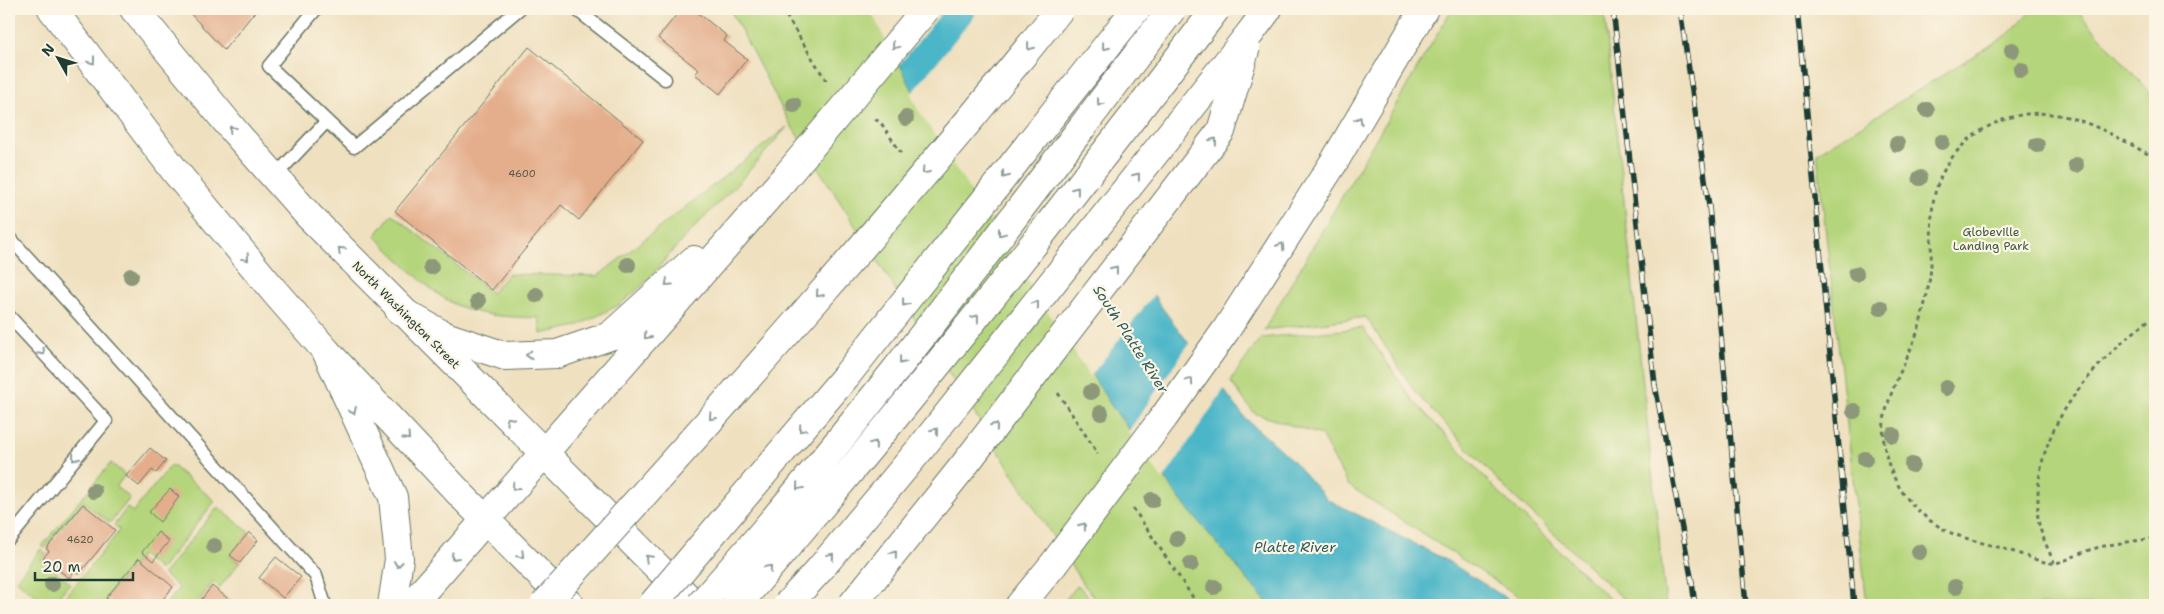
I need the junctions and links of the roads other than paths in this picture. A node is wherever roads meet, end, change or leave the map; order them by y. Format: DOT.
graph roads {
  1 [pos="52,9"];
  2 [pos="134,9"];
  3 [pos="316,9"];
  4 [pos="518,9"];
  5 [pos="576,9"];
  6 [pos="926,9"];
  7 [pos="1060,9"];
  8 [pos="1136,9"];
  9 [pos="1172,9"];
  10 [pos="1216,9"];
  11 [pos="1268,9"];
  12 [pos="1424,9"];
  13 [pos="1251,32"];
  14 [pos="664,79"];
  15 [pos="327,121"];
  16 [pos="274,177"];
  17 [pos="783,180"];
  18 [pos="9,237"];
  19 [pos="399,310"];
  20 [pos="9,316"];
  21 [pos="326,351"];
  22 [pos="544,454"];
  23 [pos="487,520"];
  24 [pos="9,537"];
  25 [pos="325,605"];
  26 [pos="392,605"];
  27 [pos="412,605"];
  28 [pos="544,605"];
  29 [pos="570,605"];
  30 [pos="652,605"];
  31 [pos="695,605"];
  32 [pos="700,605"];
  33 [pos="737,605"];
  34 [pos="787,605"];
  35 [pos="852,605"];
  36 [pos="1020,605"];
  1 -- 21 [label="main road, one-way"];
  16 -- 2 [label="main road, North Washington Street, one-way"];
  3 -- 15 [label="lane"];
  4 -- 15 [label="lane"];
  5 -- 14 [label="lane"];
  6 -- 17 [label="main road, one-way, bridge"];
  7 -- 28 [label="main road, one-way, bridge"];
  8 -- 30 [label="main road, one-way, bridge"];
  9 -- 32 [label="main road, one-way, bridge"];
  33 -- 10 [label="main road, one-way, bridge"];
  11 -- 13 [label="main road"];
  36 -- 12 [label="main road, one-way, bridge"];
  34 -- 13 [label="main road, one-way, bridge"];
  35 -- 13 [label="main road, one-way, bridge"];
  15 -- 16 [label="lane"];
  19 -- 16 [label="main road, North Washington Street, one-way"];
  17 -- 19 [label="main road, one-way"];
  17 -- 22 [label="main road, one-way"];
  18 -- 25 [label="lane"];
  22 -- 19 [label="main road, North Washington Street, one-way"];
  20 -- 24 [label="lane, one-way"];
  21 -- 23 [label="main road, one-way"];
  21 -- 26 [label="main road, one-way"];
  22 -- 23 [label="main road, one-way"];
  31 -- 22 [label="main road, North Washington Street, one-way"];
  23 -- 27 [label="main road, one-way"];
  23 -- 29 [label="main road, one-way"];
}
